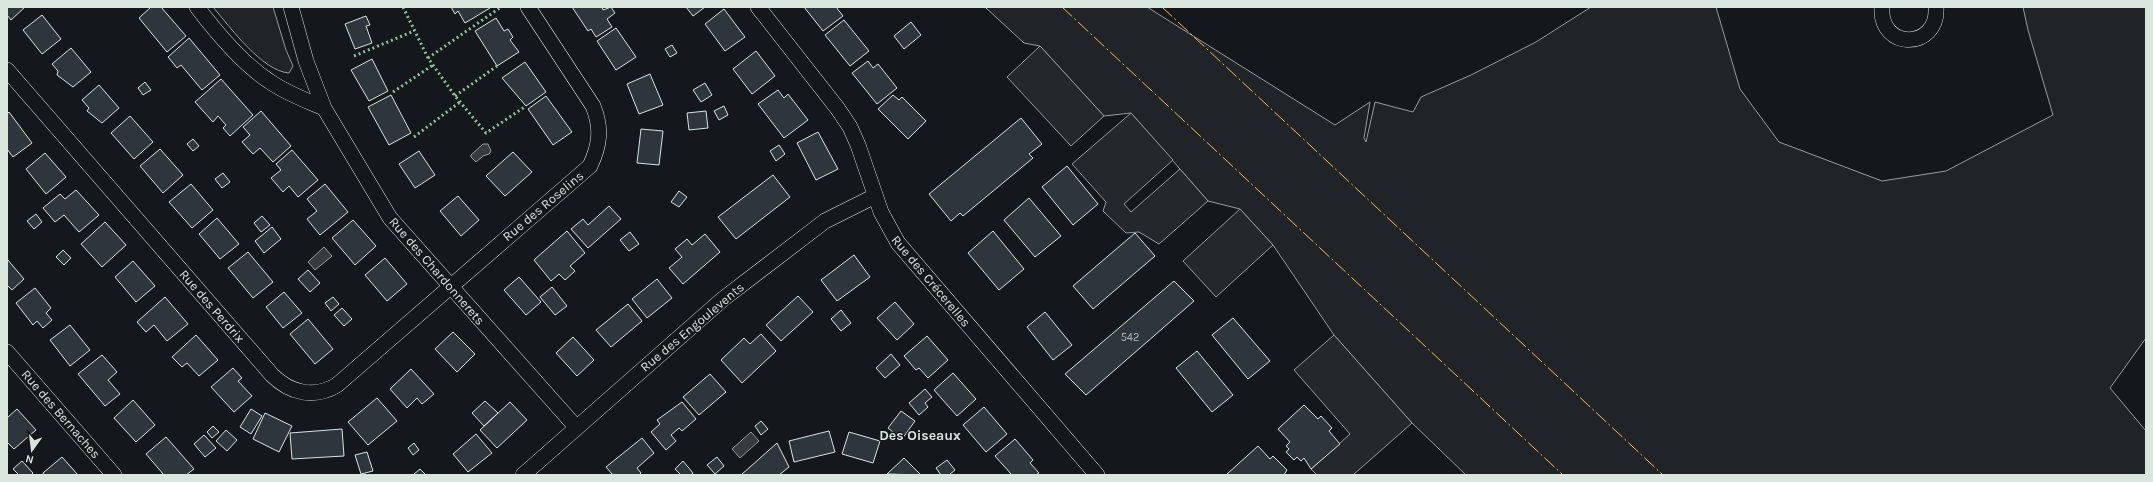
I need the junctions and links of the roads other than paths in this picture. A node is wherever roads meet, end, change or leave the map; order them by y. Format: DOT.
graph roads {
  1 [pos="197,7"];
  2 [pos="290,7"];
  3 [pos="528,7"];
  4 [pos="758,7"];
  5 [pos="1882,7"];
  6 [pos="1936,7"];
  7 [pos="7,70"];
  8 [pos="324,108"];
  9 [pos="875,196"];
  10 [pos="450,287"];
  11 [pos="10,360"];
  12 [pos="576,427"];
  13 [pos="114,475"];
  14 [pos="522,475"];
  15 [pos="1097,475"];
  1 -- 8 [label="street"];
  2 -- 8 [label="street, Rue des Chardonnerets"];
  3 -- 10 [label="street, Rue des Roselins"];
  4 -- 9 [label="street, Rue des Crécerelles"];
  5 -- 6 [label="street"];
  7 -- 10 [label="street, Rue des Perdrix"];
  8 -- 10 [label="street, Rue des Chardonnerets"];
  9 -- 12 [label="street, Rue des Engoulevents"];
  9 -- 15 [label="street, Rue des Crécerelles"];
  10 -- 12 [label="street, Rue des Chardonnerets"];
  11 -- 13 [label="street, Rue des Bernaches"];
  12 -- 14 [label="street, Rue des Engoulevents"];
}
